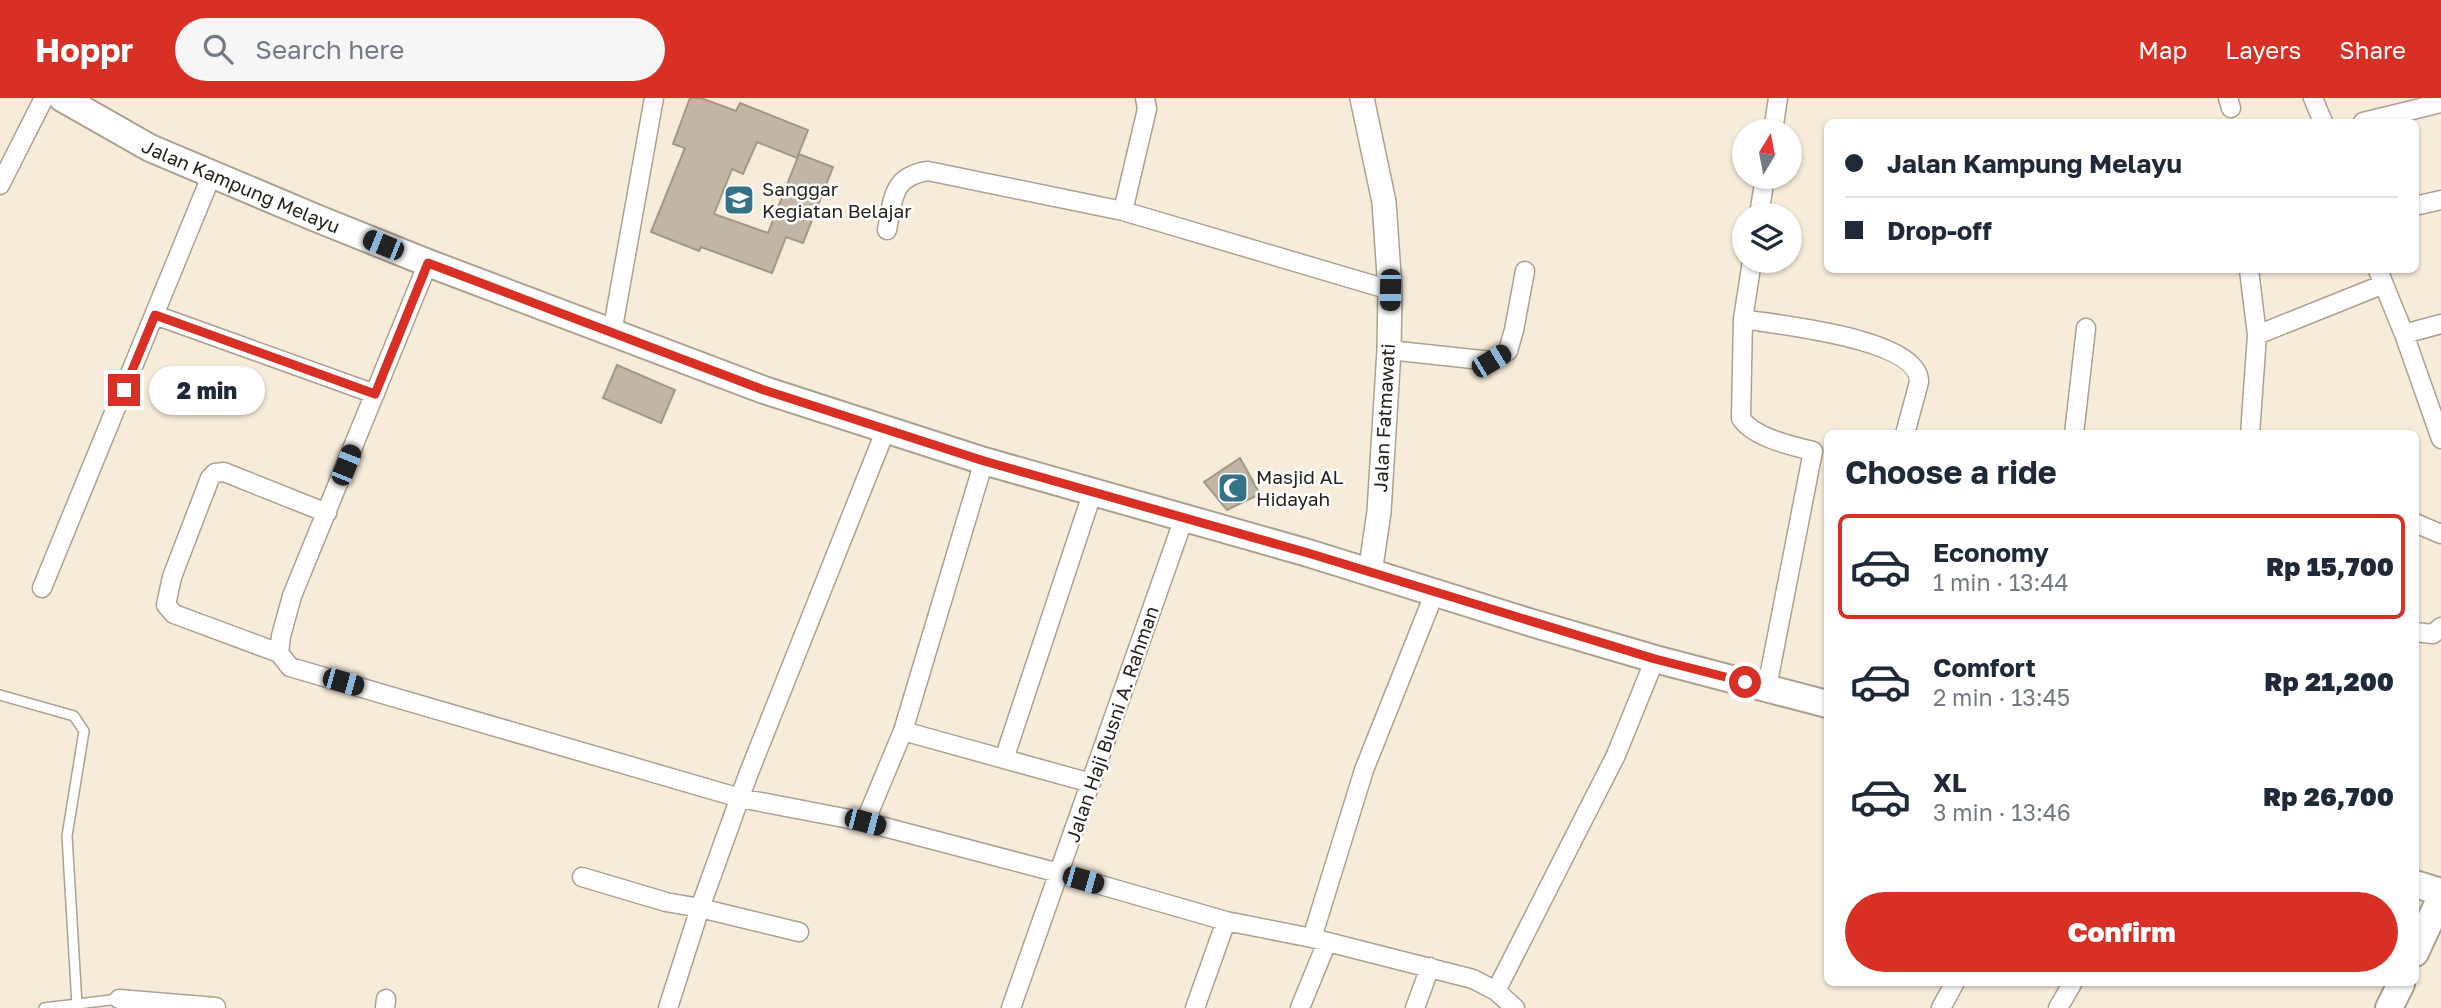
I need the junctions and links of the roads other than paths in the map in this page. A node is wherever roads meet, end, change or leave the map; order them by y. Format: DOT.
graph roads {
  1 [pos="44,98"];
  2 [pos="62,98"];
  3 [pos="654,98"];
  4 [pos="1145,98"];
  5 [pos="1362,98"];
  6 [pos="1778,98"];
  7 [pos="2313,98"];
  8 [pos="2441,103"];
  9 [pos="1775,119"];
  10 [pos="2322,119"];
  11 [pos="2375,119"];
  12 [pos="212,174"];
  13 [pos="0,185"];
  14 [pos="2441,200"];
  15 [pos="2419,205"];
  16 [pos="1124,212"];
  17 [pos="887,230"];
  18 [pos="428,263"];
  19 [pos="1525,271"];
  20 [pos="1750,273"];
  21 [pos="2249,273"];
  22 [pos="2381,277"];
  23 [pos="1390,290"];
  24 [pos="155,315"];
  25 [pos="1743,319"];
  26 [pos="2441,324"];
  27 [pos="2086,328"];
  28 [pos="612,333"];
  29 [pos="2404,334"];
  30 [pos="2257,335"];
  31 [pos="1389,350"];
  32 [pos="375,394"];
  33 [pos="886,429"];
  34 [pos="1906,430"];
  35 [pos="2074,430"];
  36 [pos="2250,430"];
  37 [pos="2440,432"];
  38 [pos="1820,452"];
  39 [pos="984,461"];
  40 [pos="1093,491"];
  41 [pos="327,513"];
  42 [pos="1184,519"];
  43 [pos="2419,525"];
  44 [pos="2441,534"];
  45 [pos="1370,573"];
  46 [pos="42,588"];
  47 [pos="1436,592"];
  48 [pos="2441,627"];
  49 [pos="2419,632"];
  50 [pos="279,653"];
  51 [pos="1655,659"];
  52 [pos="1767,688"];
  53 [pos="0,695"];
  54 [pos="1824,703"];
  55 [pos="903,731"];
  56 [pos="1004,759"];
  57 [pos="1091,783"];
  58 [pos="740,798"];
  59 [pos="865,822"];
  60 [pos="1059,873"];
  61 [pos="582,877"];
  62 [pos="2419,886"];
  63 [pos="2441,895"];
  64 [pos="700,908"];
  65 [pos="1226,921"];
  66 [pos="799,932"];
  67 [pos="1319,940"];
  68 [pos="2419,944"];
  69 [pos="1430,967"];
  70 [pos="1953,986"];
  71 [pos="2071,986"];
  72 [pos="2400,986"];
  73 [pos="1496,991"];
  74 [pos="119,999"];
  75 [pos="77,1005"];
  76 [pos="216,1007"];
  77 [pos="44,1008"];
  78 [pos="668,1008"];
  79 [pos="1011,1008"];
  80 [pos="1195,1008"];
  81 [pos="1300,1008"];
  82 [pos="1415,1008"];
  83 [pos="1516,1008"];
  84 [pos="1941,1008"];
  85 [pos="2058,1008"];
  86 [pos="2389,1008"];
  1 -- 13 [label="street"];
  2 -- 12 [label="main road, Jalan Kampung Melayu"];
  3 -- 28 [label="street"];
  4 -- 16 [label="street"];
  5 -- 23 [label="street, Jalan Fatmawati"];
  6 -- 9 [label="street"];
  7 -- 10 [label="street"];
  8 -- 11 [label="street"];
  12 -- 18 [label="main road, Jalan Kampung Melayu"];
  12 -- 24 [label="street"];
  14 -- 15 [label="street"];
  16 -- 17 [label="street"];
  16 -- 23 [label="street"];
  18 -- 28 [label="main road, Jalan Kampung Melayu"];
  18 -- 32 [label="street"];
  19 -- 31 [label="street"];
  20 -- 25 [label="street"];
  21 -- 30 [label="street"];
  22 -- 29 [label="street"];
  22 -- 30 [label="street"];
  23 -- 31 [label="street, Jalan Fatmawati"];
  24 -- 32 [label="street"];
  24 -- 46 [label="street"];
  25 -- 34 [label="street"];
  25 -- 38 [label="street"];
  26 -- 29 [label="street"];
  27 -- 35 [label="street"];
  28 -- 33 [label="main road, Jalan Kampung Melayu"];
  29 -- 37 [label="street"];
  30 -- 36 [label="street"];
  31 -- 45 [label="street, Jalan Fatmawati"];
  32 -- 41 [label="street"];
  33 -- 39 [label="main road, Jalan Kampung Melayu"];
  33 -- 58 [label="street"];
  38 -- 52 [label="street"];
  39 -- 40 [label="main road, Jalan Kampung Melayu"];
  39 -- 55 [label="street"];
  40 -- 42 [label="main road, Jalan Kampung Melayu"];
  40 -- 56 [label="street"];
  41 -- 50 [label="street"];
  41 -- 50 [label="street"];
  42 -- 45 [label="main road, Jalan Kampung Melayu"];
  42 -- 57 [label="street, Jalan Haji Busni A. Rahman"];
  43 -- 44 [label="street"];
  45 -- 47 [label="main road, Jalan Kampung Melayu"];
  47 -- 51 [label="main road, Jalan Kampung Melayu"];
  47 -- 67 [label="street"];
  48 -- 49 [label="street"];
  50 -- 58 [label="street"];
  51 -- 52 [label="main road, Jalan Kampung Melayu"];
  51 -- 73 [label="street"];
  52 -- 54 [label="main road, Jalan Kampung Melayu"];
  53 -- 75 [label="lane"];
  55 -- 56 [label="street"];
  55 -- 59 [label="street"];
  56 -- 57 [label="street"];
  57 -- 60 [label="street, Jalan Haji Busni A. Rahman"];
  58 -- 59 [label="street"];
  58 -- 64 [label="street"];
  59 -- 60 [label="street"];
  60 -- 65 [label="street"];
  60 -- 79 [label="street, Jalan Haji Busni A. Rahman"];
  61 -- 64 [label="street"];
  62 -- 63 [label="main road"];
  63 -- 68 [label="main road"];
  64 -- 66 [label="street"];
  64 -- 78 [label="street"];
  65 -- 67 [label="street"];
  65 -- 80 [label="street"];
  67 -- 69 [label="street"];
  67 -- 81 [label="street"];
  69 -- 73 [label="street"];
  69 -- 82 [label="street"];
  70 -- 84 [label="street"];
  71 -- 85 [label="street"];
  72 -- 86 [label="main road"];
  73 -- 83 [label="street"];
  74 -- 75 [label="lane"];
  74 -- 76 [label="street"];
  75 -- 77 [label="lane"];
}
